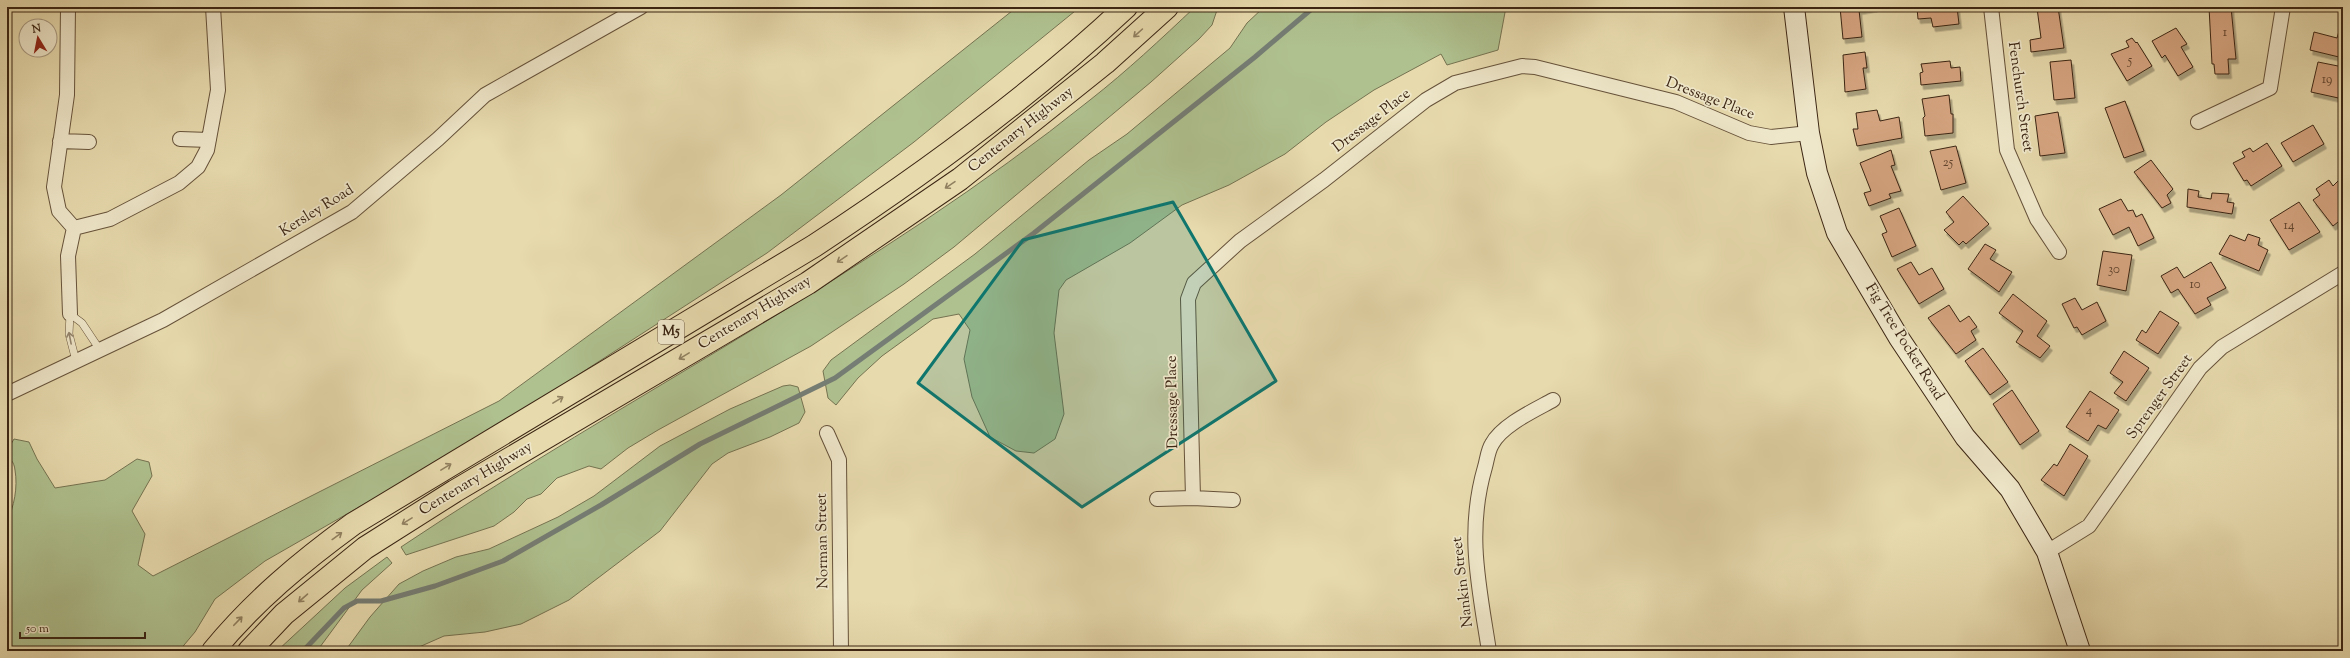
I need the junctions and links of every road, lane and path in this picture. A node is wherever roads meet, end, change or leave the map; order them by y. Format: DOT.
graph roads {
  1 [pos="68,7"];
  2 [pos="213,7"];
  3 [pos="641,7"];
  4 [pos="1126,7"];
  5 [pos="1167,7"];
  6 [pos="1794,7"];
  7 [pos="1991,7"];
  8 [pos="2283,7"];
  9 [pos="2198,122"];
  10 [pos="1809,133"];
  11 [pos="180,139"];
  12 [pos="209,140"];
  13 [pos="60,141"];
  14 [pos="89,142"];
  15 [pos="74,228"];
  16 [pos="2059,252"];
  17 [pos="2343,273"];
  18 [pos="70,314"];
  19 [pos="100,350"];
  20 [pos="76,361"];
  21 [pos="7,394"];
  22 [pos="1553,400"];
  23 [pos="827,434"];
  24 [pos="1193,498"];
  25 [pos="1157,499"];
  26 [pos="1233,500"];
  27 [pos="2047,552"];
  28 [pos="213,651"];
  29 [pos="249,651"];
  30 [pos="841,651"];
  31 [pos="1489,651"];
  32 [pos="2080,651"];
  1 -- 13 [label="street"];
  2 -- 12 [label="street"];
  3 -- 19 [label="street, Kersley Road"];
  28 -- 4 [label="highway, Centenary Highway / M5, one-way"];
  5 -- 29 [label="highway, Centenary Highway / M5, one-way"];
  6 -- 10 [label="main road, Fig Tree Pocket Road"];
  7 -- 16 [label="street, Fenchurch Street"];
  8 -- 9 [label="street"];
  10 -- 24 [label="street, Dressage Place"];
  10 -- 27 [label="main road, Fig Tree Pocket Road"];
  11 -- 12 [label="street"];
  12 -- 15 [label="street"];
  13 -- 14 [label="street"];
  13 -- 15 [label="street"];
  15 -- 18 [label="street"];
  17 -- 27 [label="street, Sprenger Street"];
  18 -- 19 [label="lane"];
  20 -- 18 [label="lane, one-way"];
  19 -- 20 [label="street, Kersley Road"];
  20 -- 21 [label="street, Kersley Road"];
  22 -- 31 [label="street, Nankin Street"];
  23 -- 30 [label="street, Norman Street"];
  24 -- 25 [label="street"];
  24 -- 26 [label="street"];
  27 -- 32 [label="main road, Fig Tree Pocket Road"];
}
